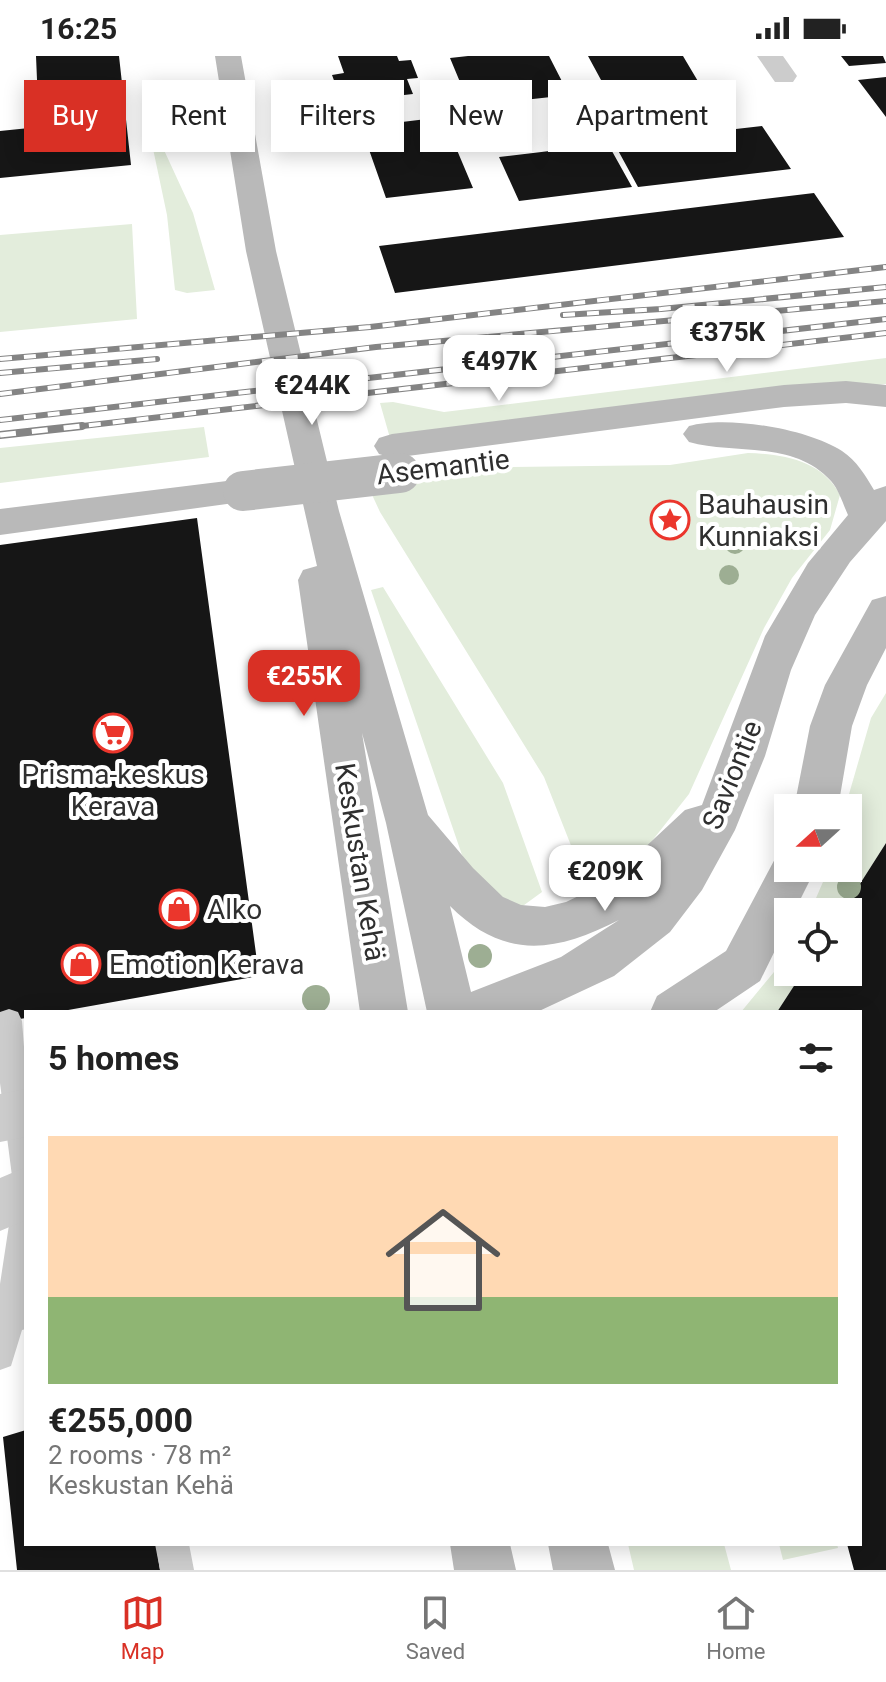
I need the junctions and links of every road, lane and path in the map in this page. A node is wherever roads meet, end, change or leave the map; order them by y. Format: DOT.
graph roads {
  1 [pos="203,56"];
  2 [pos="228,56"];
  3 [pos="261,251"];
  4 [pos="886,389"];
  5 [pos="846,392"];
  6 [pos="886,396"];
  7 [pos="886,423"];
  8 [pos="701,434"];
  9 [pos="396,459"];
  10 [pos="242,479"];
  11 [pos="0,496"];
  12 [pos="876,508"];
  13 [pos="321,511"];
  14 [pos="0,522"];
  15 [pos="886,610"];
  16 [pos="819,794"];
  17 [pos="724,803"];
  18 [pos="408,823"];
  19 [pos="786,882"];
  20 [pos="743,966"];
  21 [pos="384,1010"];
  22 [pos="451,1010"];
  23 [pos="482,1010"];
  24 [pos="677,1010"];
  25 [pos="710,1010"];
  26 [pos="9,1021"];
  27 [pos="15,1115"];
  28 [pos="24,1165"];
  29 [pos="24,1194"];
  30 [pos="0,1205"];
  31 [pos="24,1232"];
  32 [pos="18,1314"];
  33 [pos="0,1355"];
  34 [pos="172,1546"];
  35 [pos="480,1546"];
  36 [pos="578,1546"];
  37 [pos="177,1570"];
  38 [pos="485,1570"];
  39 [pos="584,1570"];
  1 -- 3 [label="main road"];
  2 -- 3 [label="main road"];
  3 -- 13 [label="main road"];
  4 -- 5 [label="main road"];
  5 -- 6 [label="main road, Asemantie"];
  5 -- 9 [label="main road, Asemantie"];
  7 -- 8 [label="main road, Asemantie"];
  8 -- 9 [label="main road, Asemantie"];
  8 -- 12 [label="main road"];
  9 -- 10 [label="main road, Asemantie, bridge"];
  10 -- 11 [label="main road, Asemantie"];
  10 -- 14 [label="main road, Asemantie"];
  12 -- 17 [label="main road, Saviontie"];
  13 -- 18 [label="main road, Keskustan Kehä"];
  13 -- 21 [label="main road, Keskustan Kehä"];
  15 -- 16 [label="main road"];
  17 -- 18 [label="main road"];
  17 -- 23 [label="main road, Saviontie"];
  18 -- 22 [label="main road, Keskustan Kehä"];
  19 -- 20 [label="main road"];
  20 -- 24 [label="main road"];
  20 -- 25 [label="main road"];
  26 -- 27 [label="lane"];
  27 -- 28 [label="lane"];
  29 -- 30 [label="street"];
  31 -- 32 [label="lane"];
  32 -- 33 [label="lane"];
  34 -- 37 [label="lane"];
  35 -- 38 [label="main road"];
  36 -- 39 [label="main road"];
}
